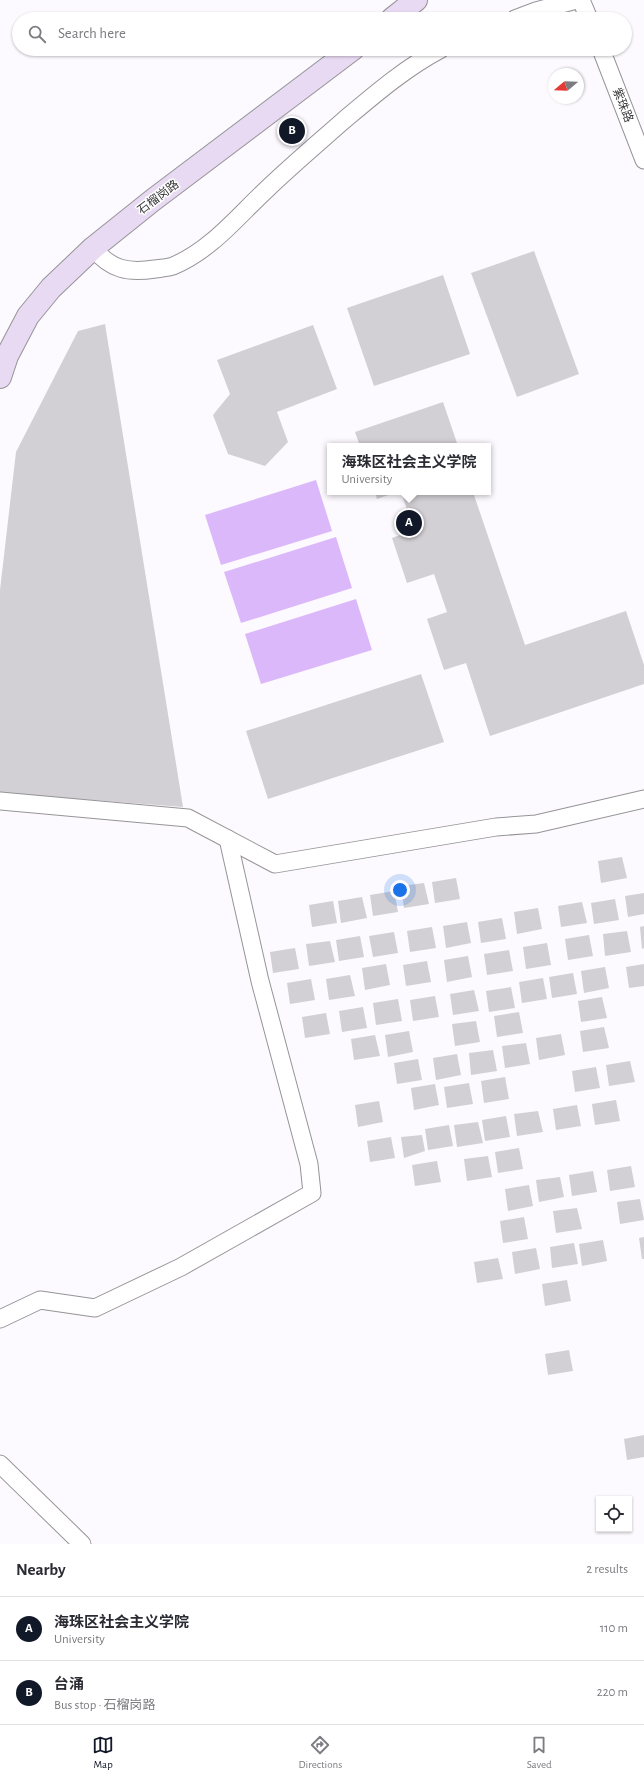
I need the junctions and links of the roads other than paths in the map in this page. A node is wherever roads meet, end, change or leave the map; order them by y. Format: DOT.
graph roads {
  1 [pos="416,0"];
  2 [pos="576,0"];
  3 [pos="581,0"];
  4 [pos="401,12"];
  5 [pos="531,12"];
  6 [pos="586,12"];
  7 [pos="345,56"];
  8 [pos="428,56"];
  9 [pos="604,56"];
  10 [pos="644,160"];
  11 [pos="93,248"];
  12 [pos="0,377"];
  13 [pos="644,799"];
  14 [pos="0,801"];
  15 [pos="228,839"];
  16 [pos="0,1319"];
  17 [pos="0,1464"];
  18 [pos="82,1544"];
  1 -- 4 [label="main road"];
  2 -- 5 [label="street"];
  3 -- 6 [label="street"];
  7 -- 11 [label="main road, 石榴岗路"];
  8 -- 11 [label="street"];
  9 -- 10 [label="street, 紫珠路"];
  11 -- 12 [label="main road, 石榴岗路"];
  13 -- 15 [label="street"];
  14 -- 15 [label="street"];
  15 -- 16 [label="street"];
  17 -- 18 [label="street"];
}
